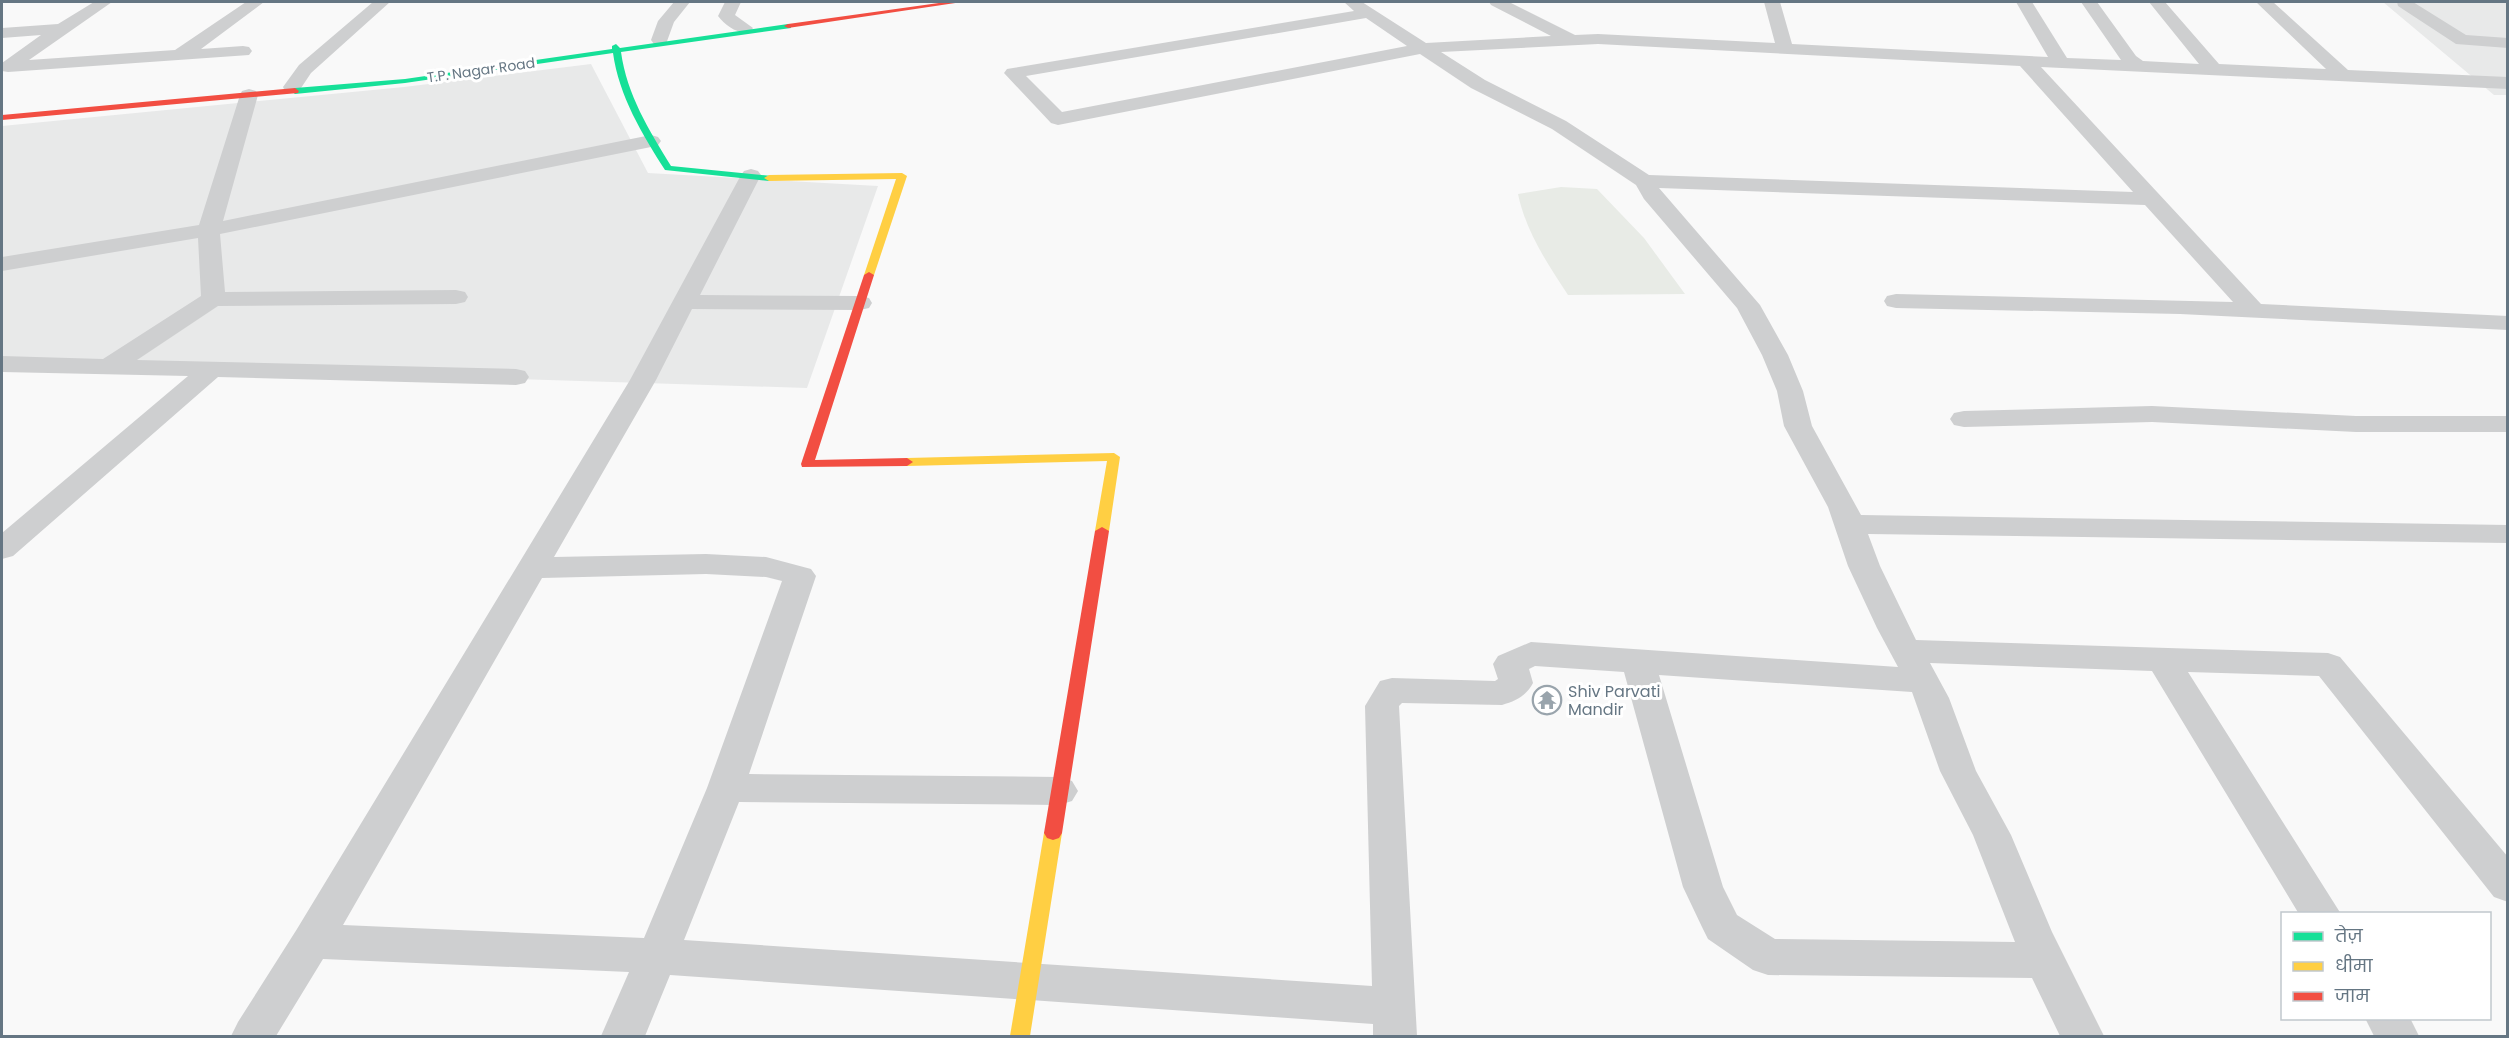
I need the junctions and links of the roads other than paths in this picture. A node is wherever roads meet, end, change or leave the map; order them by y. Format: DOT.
graph roads {
  1 [pos="104,2"];
  2 [pos="256,2"];
  3 [pos="382,2"];
  4 [pos="682,2"];
  5 [pos="733,2"];
  6 [pos="930,2"];
  7 [pos="957,2"];
  8 [pos="1497,2"];
  9 [pos="1772,2"];
  10 [pos="2024,2"];
  11 [pos="2089,2"];
  12 [pos="2157,2"];
  13 [pos="2264,2"];
  14 [pos="2404,3"];
  15 [pos="1360,7"];
  16 [pos="744,28"];
  17 [pos="62,29"];
  18 [pos="2,33"];
  19 [pos="660,40"];
  20 [pos="1572,40"];
  21 [pos="2508,43"];
  22 [pos="616,48"];
  23 [pos="1423,48"];
  24 [pos="1785,49"];
  25 [pos="243,51"];
  26 [pos="180,55"];
  27 [pos="2025,61"];
  28 [pos="2061,63"];
  29 [pos="2138,66"];
  30 [pos="5,67"];
  31 [pos="2214,70"];
  32 [pos="2344,76"];
  33 [pos="2508,83"];
  34 [pos="292,87"];
  35 [pos="249,95"];
  36 [pos="2,113"];
  37 [pos="2,118"];
  38 [pos="651,141"];
  39 [pos="751,175"];
  40 [pos="1644,181"];
  41 [pos="2149,199"];
  42 [pos="209,230"];
  43 [pos="2,264"];
  44 [pos="456,297"];
  45 [pos="213,299"];
  46 [pos="1896,301"];
  47 [pos="685,302"];
  48 [pos="860,303"];
  49 [pos="2254,311"];
  50 [pos="2508,323"];
  51 [pos="2,364"];
  52 [pos="108,367"];
  53 [pos="211,370"];
  54 [pos="516,377"];
  55 [pos="1964,419"];
  56 [pos="2508,424"];
  57 [pos="1849,524"];
  58 [pos="2508,534"];
  59 [pos="2,549"];
  60 [pos="532,568"];
  61 [pos="1906,651"];
  62 [pos="2162,659"];
  63 [pos="1638,661"];
  64 [pos="1923,681"];
  65 [pos="726,788"];
  66 [pos="1059,791"];
  67 [pos="2508,885"];
  68 [pos="2319,912"];
  69 [pos="312,941"];
  70 [pos="657,956"];
  71 [pos="2045,960"];
  72 [pos="1028,983"];
  73 [pos="2387,1020"];
  74 [pos="1394,1021"];
  75 [pos="253,1036"];
  76 [pos="623,1036"];
  77 [pos="1020,1036"];
  78 [pos="2082,1036"];
  79 [pos="2397,1036"];
  1 -- 17 [label="street"];
  2 -- 26 [label="street"];
  3 -- 34 [label="street"];
  4 -- 19 [label="street"];
  5 -- 16 [label="street"];
  6 -- 16 [label="main road"];
  7 -- 22 [label="main road, T.P. Nagar Road"];
  8 -- 20 [label="street"];
  9 -- 24 [label="street"];
  10 -- 28 [label="street"];
  11 -- 29 [label="street"];
  12 -- 31 [label="street"];
  13 -- 32 [label="street"];
  14 -- 21 [label="street"];
  15 -- 23 [label="street"];
  15 -- 23 [label="street"];
  16 -- 19 [label="main road"];
  17 -- 18 [label="street"];
  17 -- 30 [label="street"];
  19 -- 22 [label="main road"];
  20 -- 23 [label="street"];
  20 -- 24 [label="street"];
  22 -- 34 [label="main road"];
  22 -- 35 [label="main road, T.P. Nagar Road"];
  22 -- 38 [label="main road"];
  23 -- 40 [label="street"];
  24 -- 27 [label="street"];
  25 -- 26 [label="street"];
  26 -- 30 [label="street"];
  27 -- 28 [label="street"];
  27 -- 41 [label="street"];
  28 -- 29 [label="street"];
  29 -- 31 [label="street"];
  31 -- 32 [label="street"];
  32 -- 33 [label="street"];
  34 -- 36 [label="main road"];
  35 -- 37 [label="main road, T.P. Nagar Road"];
  35 -- 42 [label="street"];
  38 -- 39 [label="main road"];
  38 -- 42 [label="street"];
  39 -- 47 [label="street"];
  39 -- 48 [label="main road"];
  40 -- 41 [label="street"];
  40 -- 57 [label="street"];
  41 -- 49 [label="street"];
  42 -- 43 [label="street"];
  42 -- 45 [label="street"];
  44 -- 45 [label="street"];
  45 -- 52 [label="street"];
  46 -- 49 [label="street"];
  47 -- 48 [label="street"];
  47 -- 60 [label="street"];
  48 -- 66 [label="main road"];
  49 -- 50 [label="street"];
  51 -- 52 [label="street"];
  52 -- 53 [label="street"];
  53 -- 54 [label="street"];
  53 -- 59 [label="street"];
  55 -- 56 [label="street"];
  57 -- 58 [label="street"];
  57 -- 61 [label="street"];
  60 -- 65 [label="street"];
  60 -- 69 [label="street"];
  61 -- 62 [label="street"];
  61 -- 64 [label="street"];
  62 -- 67 [label="street"];
  62 -- 68 [label="street"];
  63 -- 64 [label="street"];
  63 -- 71 [label="street"];
  63 -- 74 [label="street"];
  64 -- 71 [label="street"];
  65 -- 66 [label="street"];
  65 -- 70 [label="street"];
  66 -- 72 [label="main road"];
  69 -- 70 [label="street"];
  69 -- 75 [label="street"];
  70 -- 72 [label="street"];
  70 -- 76 [label="street"];
  71 -- 78 [label="street"];
  72 -- 74 [label="street"];
  72 -- 77 [label="main road"];
  73 -- 79 [label="street"];
}
